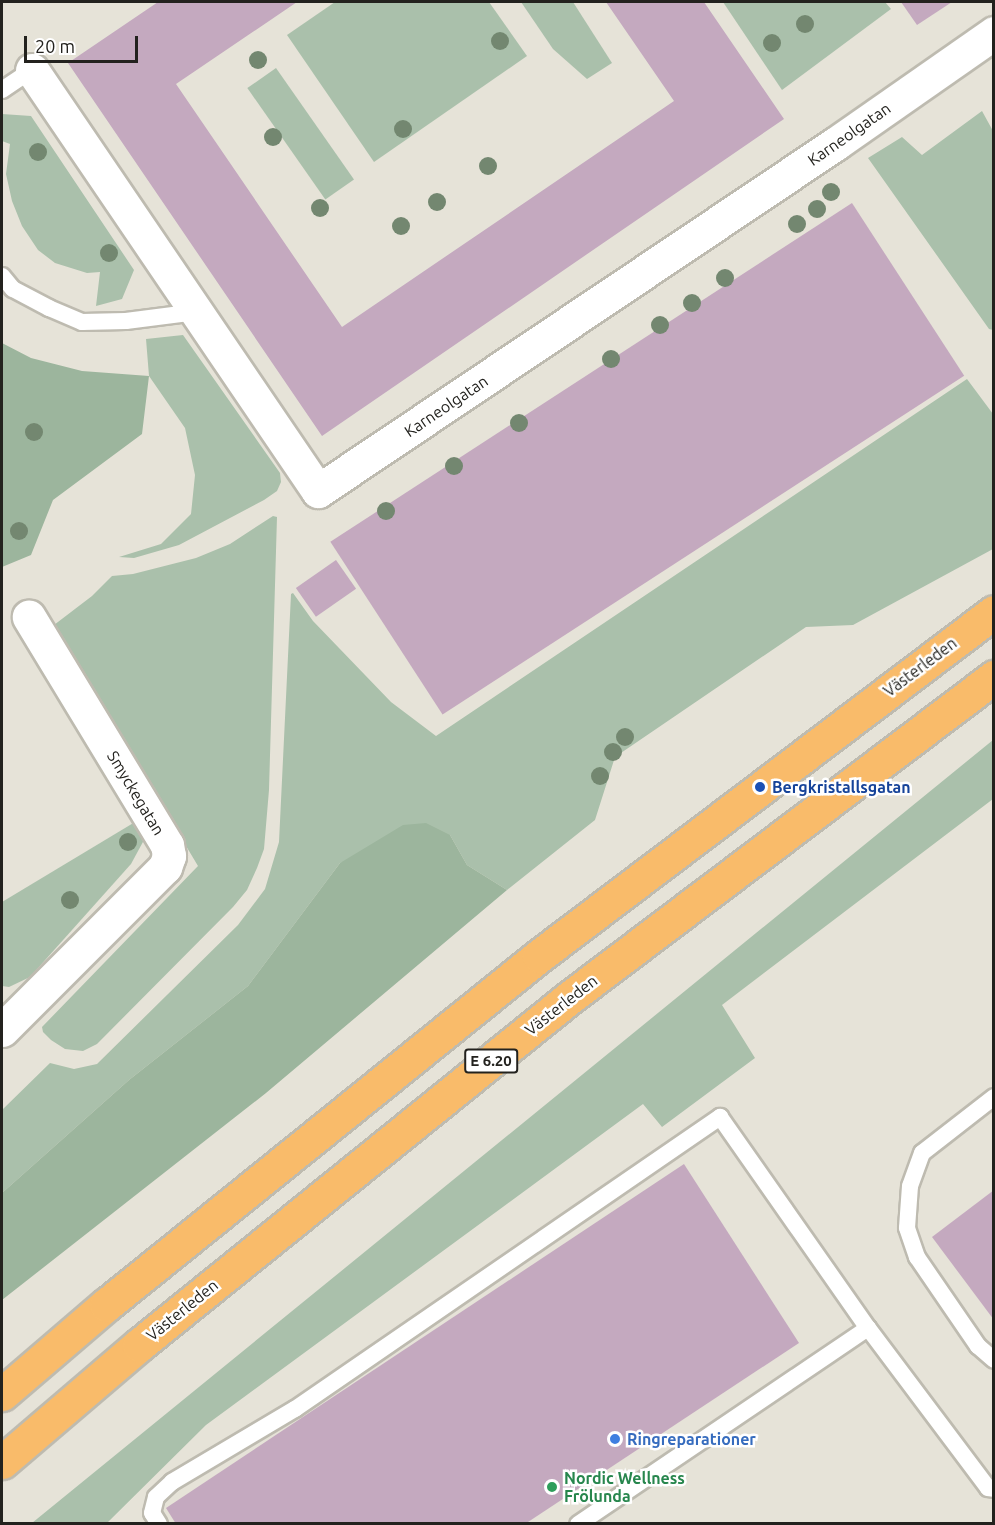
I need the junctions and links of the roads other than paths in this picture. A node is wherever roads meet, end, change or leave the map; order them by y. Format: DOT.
graph roads {
  1 [pos="993,33"];
  2 [pos="32,70"];
  3 [pos="2,90"];
  4 [pos="2,276"];
  5 [pos="196,312"];
  6 [pos="993,612"];
  7 [pos="29,617"];
  8 [pos="993,677"];
  9 [pos="2,1030"];
  10 [pos="993,1096"];
  11 [pos="868,1328"];
  12 [pos="993,1360"];
  13 [pos="2,1394"];
  14 [pos="2,1462"];
  15 [pos="993,1489"];
  16 [pos="159,1524"];
  17 [pos="578,1524"];
  1 -- 5 [label="street, Karneolgatan"];
  2 -- 3 [label="lane"];
  2 -- 5 [label="street, Karneolgatan"];
  4 -- 5 [label="lane"];
  6 -- 13 [label="highway, Västerleden"];
  7 -- 9 [label="street, Smyckegatan"];
  8 -- 14 [label="highway, Västerleden / E 6.20"];
  10 -- 12 [label="lane"];
  11 -- 15 [label="lane"];
  11 -- 16 [label="lane"];
  11 -- 17 [label="lane"];
}
